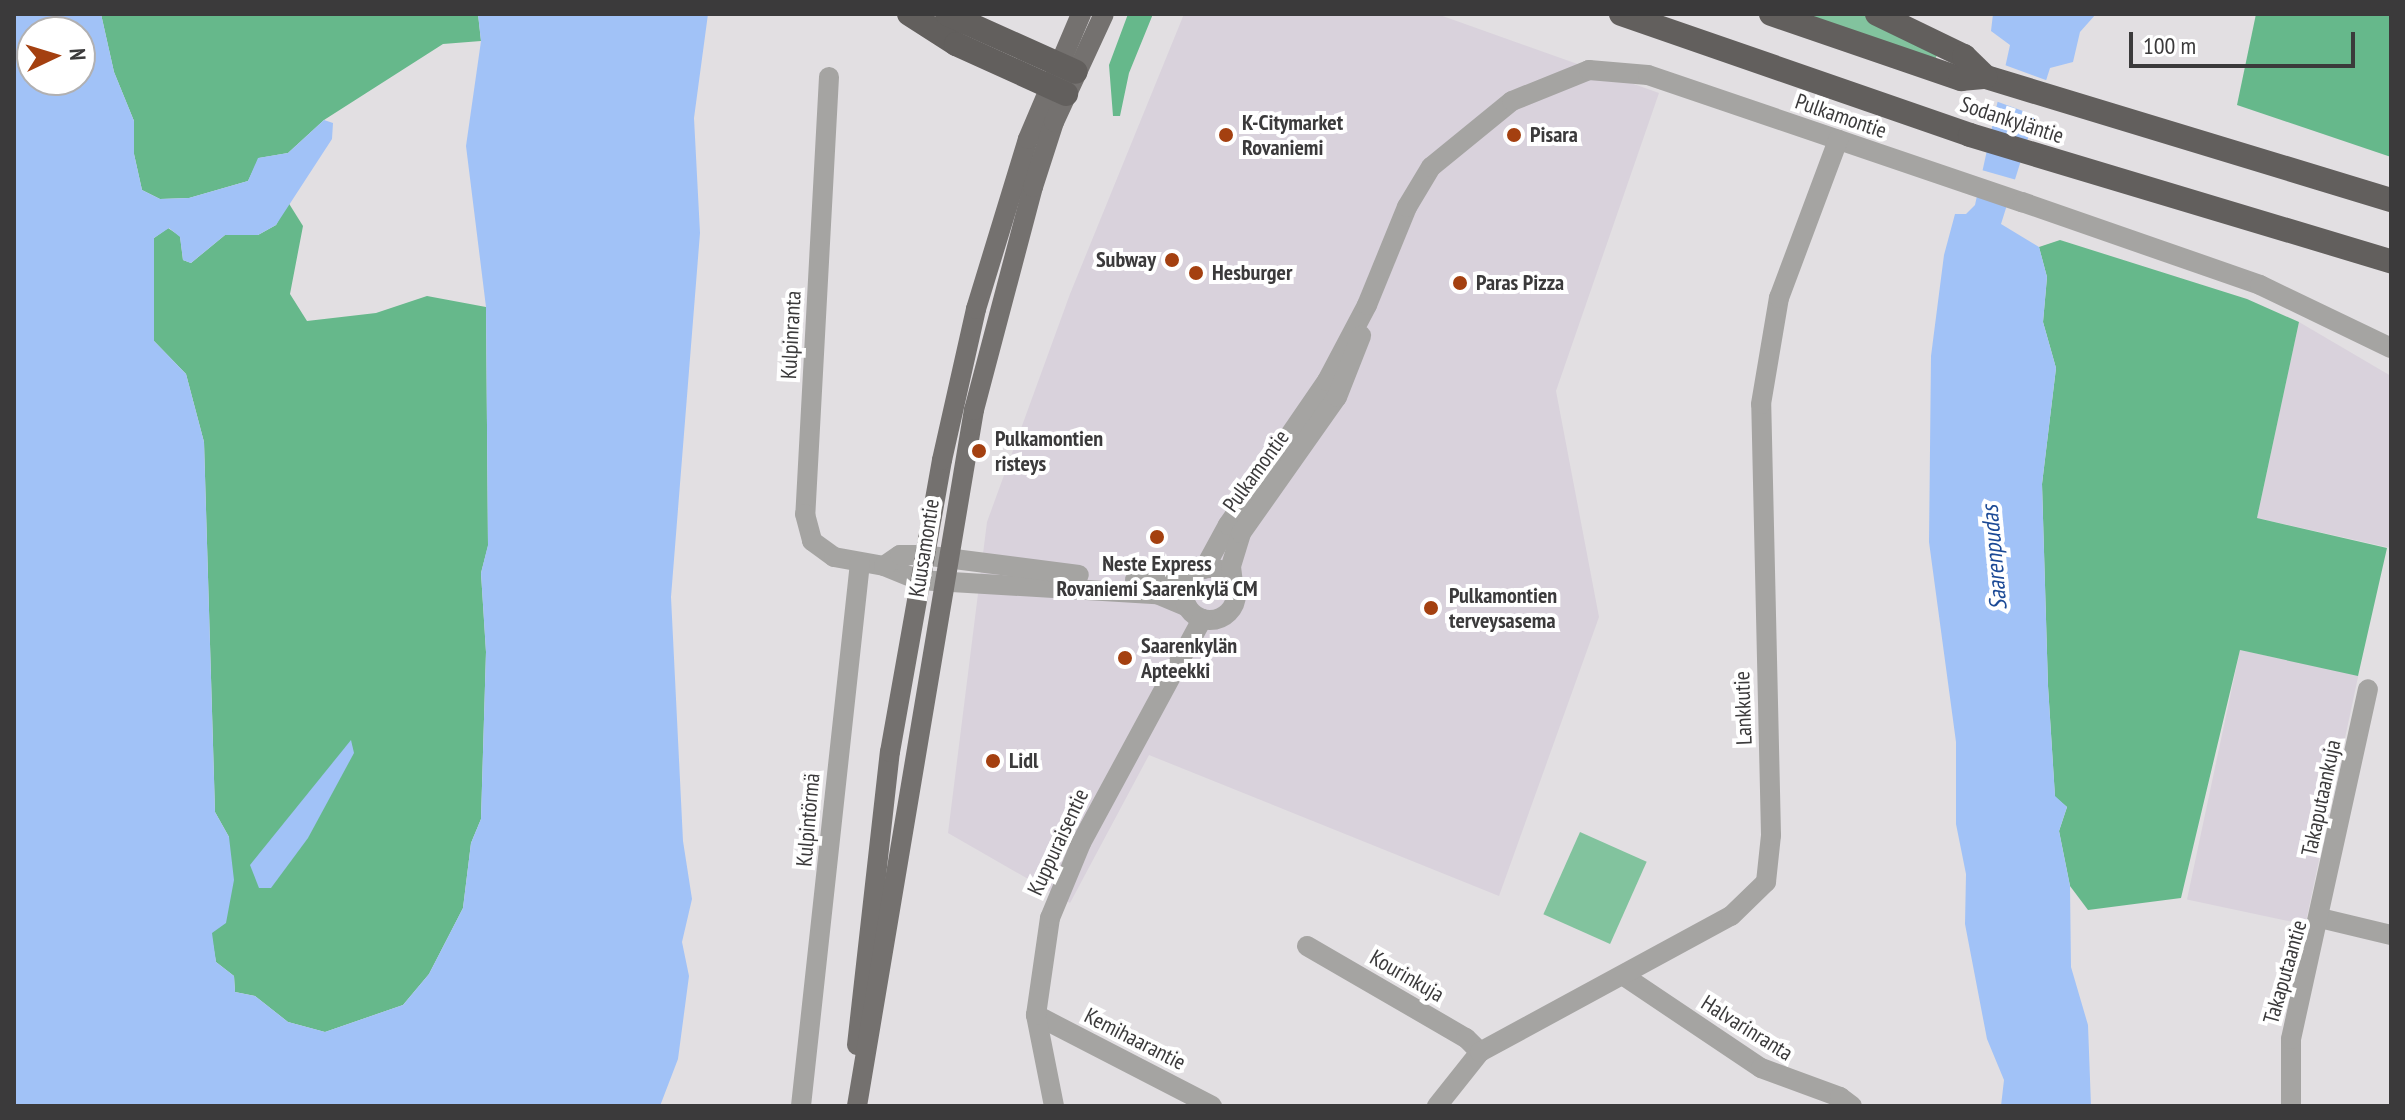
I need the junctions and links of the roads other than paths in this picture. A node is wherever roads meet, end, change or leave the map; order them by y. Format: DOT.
graph roads {
  1 [pos="909,14"];
  2 [pos="947,14"];
  3 [pos="1081,14"];
  4 [pos="1104,14"];
  5 [pos="1621,14"];
  6 [pos="1771,14"];
  7 [pos="1877,14"];
  8 [pos="829,77"];
  9 [pos="1986,77"];
  10 [pos="1062,79"];
  11 [pos="1838,140"];
  12 [pos="2391,200"];
  13 [pos="2391,261"];
  14 [pos="1367,305"];
  15 [pos="2391,348"];
  16 [pos="923,555"];
  17 [pos="947,557"];
  18 [pos="860,563"];
  19 [pos="884,566"];
  20 [pos="1197,573"];
  21 [pos="918,580"];
  22 [pos="944,583"];
  23 [pos="1233,583"];
  24 [pos="1195,613"];
  25 [pos="2368,689"];
  26 [pos="2320,918"];
  27 [pos="2391,935"];
  28 [pos="1307,946"];
  29 [pos="1624,976"];
  30 [pos="1036,1015"];
  31 [pos="1480,1052"];
  32 [pos="1443,1104"];
  33 [pos="801,1106"];
  34 [pos="856,1106"];
  35 [pos="1054,1106"];
  36 [pos="1212,1106"];
  37 [pos="1852,1106"];
  38 [pos="2291,1106"];
  1 -- 10 [label="highway"];
  2 -- 10 [label="highway"];
  3 -- 10 [label="main road, Kuusamontie"];
  4 -- 10 [label="main road, Kuusamontie"];
  5 -- 13 [label="highway, Sodankyläntie"];
  6 -- 9 [label="highway, Sodankyläntie"];
  7 -- 9 [label="highway"];
  8 -- 18 [label="street, Kulpinranta"];
  9 -- 12 [label="highway, Sodankyläntie"];
  10 -- 16 [label="main road, Kuusamontie"];
  10 -- 17 [label="main road, Kuusamontie"];
  11 -- 14 [label="street, Pulkamontie"];
  11 -- 15 [label="street, Pulkamontie"];
  11 -- 29 [label="street, Lankkutie"];
  14 -- 20 [label="street, Pulkamontie"];
  14 -- 23 [label="street, Pulkamontie"];
  16 -- 17 [label="street"];
  16 -- 19 [label="street"];
  16 -- 21 [label="main road, Kuusamontie"];
  17 -- 20 [label="street"];
  17 -- 22 [label="main road, Kuusamontie"];
  18 -- 19 [label="street"];
  18 -- 33 [label="street, Kulpintörmä"];
  19 -- 21 [label="street"];
  20 -- 23 [label="street"];
  20 -- 24 [label="street"];
  21 -- 22 [label="street"];
  21 -- 34 [label="main road, Kuusamontie"];
  22 -- 24 [label="street"];
  22 -- 34 [label="main road, Kuusamontie"];
  23 -- 24 [label="street"];
  24 -- 30 [label="street, Kuppuraisentie"];
  25 -- 26 [label="street, Takaputaankuja"];
  26 -- 27 [label="street, Takaputaantie"];
  26 -- 38 [label="street, Takaputaantie"];
  28 -- 31 [label="street, Kourinkuja"];
  29 -- 31 [label="street, Lankkutie"];
  29 -- 37 [label="street, Halvarinranta"];
  30 -- 35 [label="street, Kuppuraisentie"];
  30 -- 36 [label="street, Kemihaarantie"];
  31 -- 32 [label="street, Lankkutie"];
}
